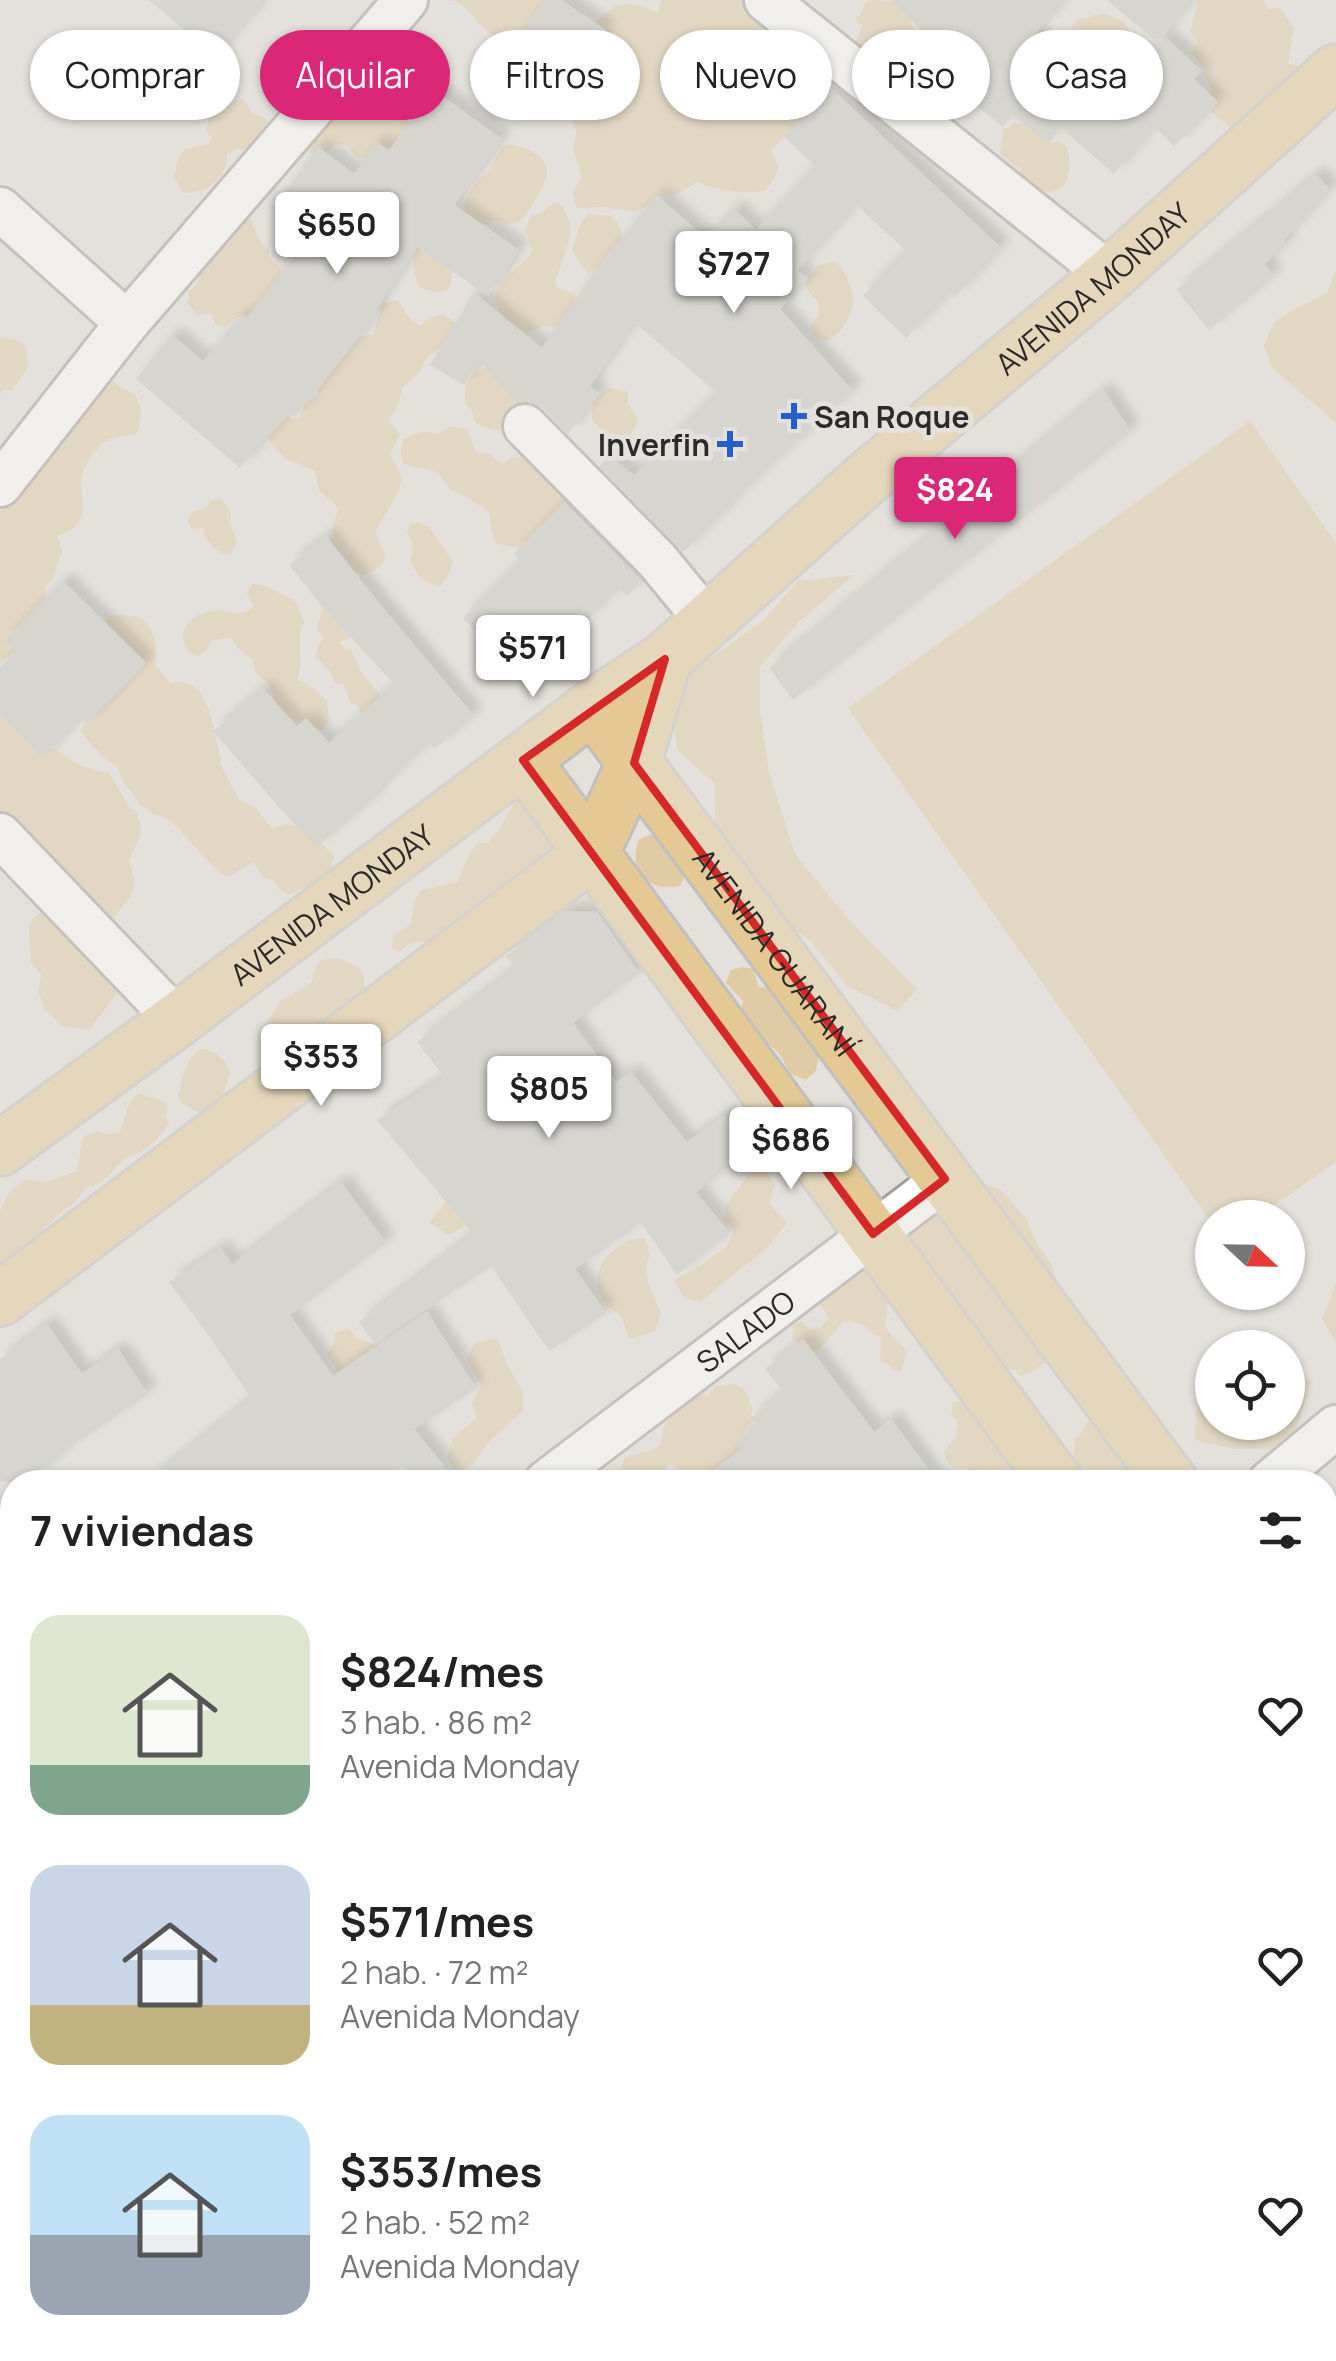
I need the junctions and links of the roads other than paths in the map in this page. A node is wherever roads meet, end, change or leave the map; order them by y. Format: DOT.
graph roads {
  1 [pos="406,0"];
  2 [pos="766,0"];
  3 [pos="1334,78"];
  4 [pos="0,209"];
  5 [pos="1110,275"];
  6 [pos="127,323"];
  7 [pos="525,426"];
  8 [pos="0,484"];
  9 [pos="708,621"];
  10 [pos="665,660"];
  11 [pos="593,708"];
  12 [pos="523,760"];
  13 [pos="634,763"];
  14 [pos="0,836"];
  15 [pos="592,853"];
  16 [pos="177,1020"];
  17 [pos="0,1149"];
  18 [pos="945,1179"];
  19 [pos="873,1234"];
  20 [pos="0,1299"];
  21 [pos="1336,1426"];
  22 [pos="562,1470"];
  23 [pos="1047,1470"];
  24 [pos="1162,1470"];
  25 [pos="1284,1470"];
  1 -- 6 [label="street"];
  2 -- 5 [label="street"];
  3 -- 5 [label="main road, AVENIDA MONDAY"];
  4 -- 6 [label="street"];
  5 -- 9 [label="main road, AVENIDA MONDAY"];
  6 -- 8 [label="street"];
  7 -- 9 [label="street"];
  9 -- 10 [label="main road, AVENIDA MONDAY"];
  10 -- 11 [label="main road, AVENIDA MONDAY"];
  10 -- 13 [label="main road"];
  11 -- 12 [label="main road, AVENIDA MONDAY"];
  11 -- 13 [label="main road, AVENIDA GUARANÍ"];
  12 -- 15 [label="main road"];
  12 -- 16 [label="main road, AVENIDA MONDAY"];
  13 -- 15 [label="main road"];
  13 -- 18 [label="main road, AVENIDA GUARANÍ"];
  14 -- 16 [label="street"];
  15 -- 19 [label="main road"];
  15 -- 20 [label="main road"];
  16 -- 17 [label="main road, AVENIDA MONDAY"];
  18 -- 19 [label="street, SALADO"];
  18 -- 24 [label="main road, AVENIDA GUARANÍ"];
  19 -- 22 [label="street, SALADO"];
  19 -- 23 [label="main road"];
  21 -- 25 [label="street"];
}
